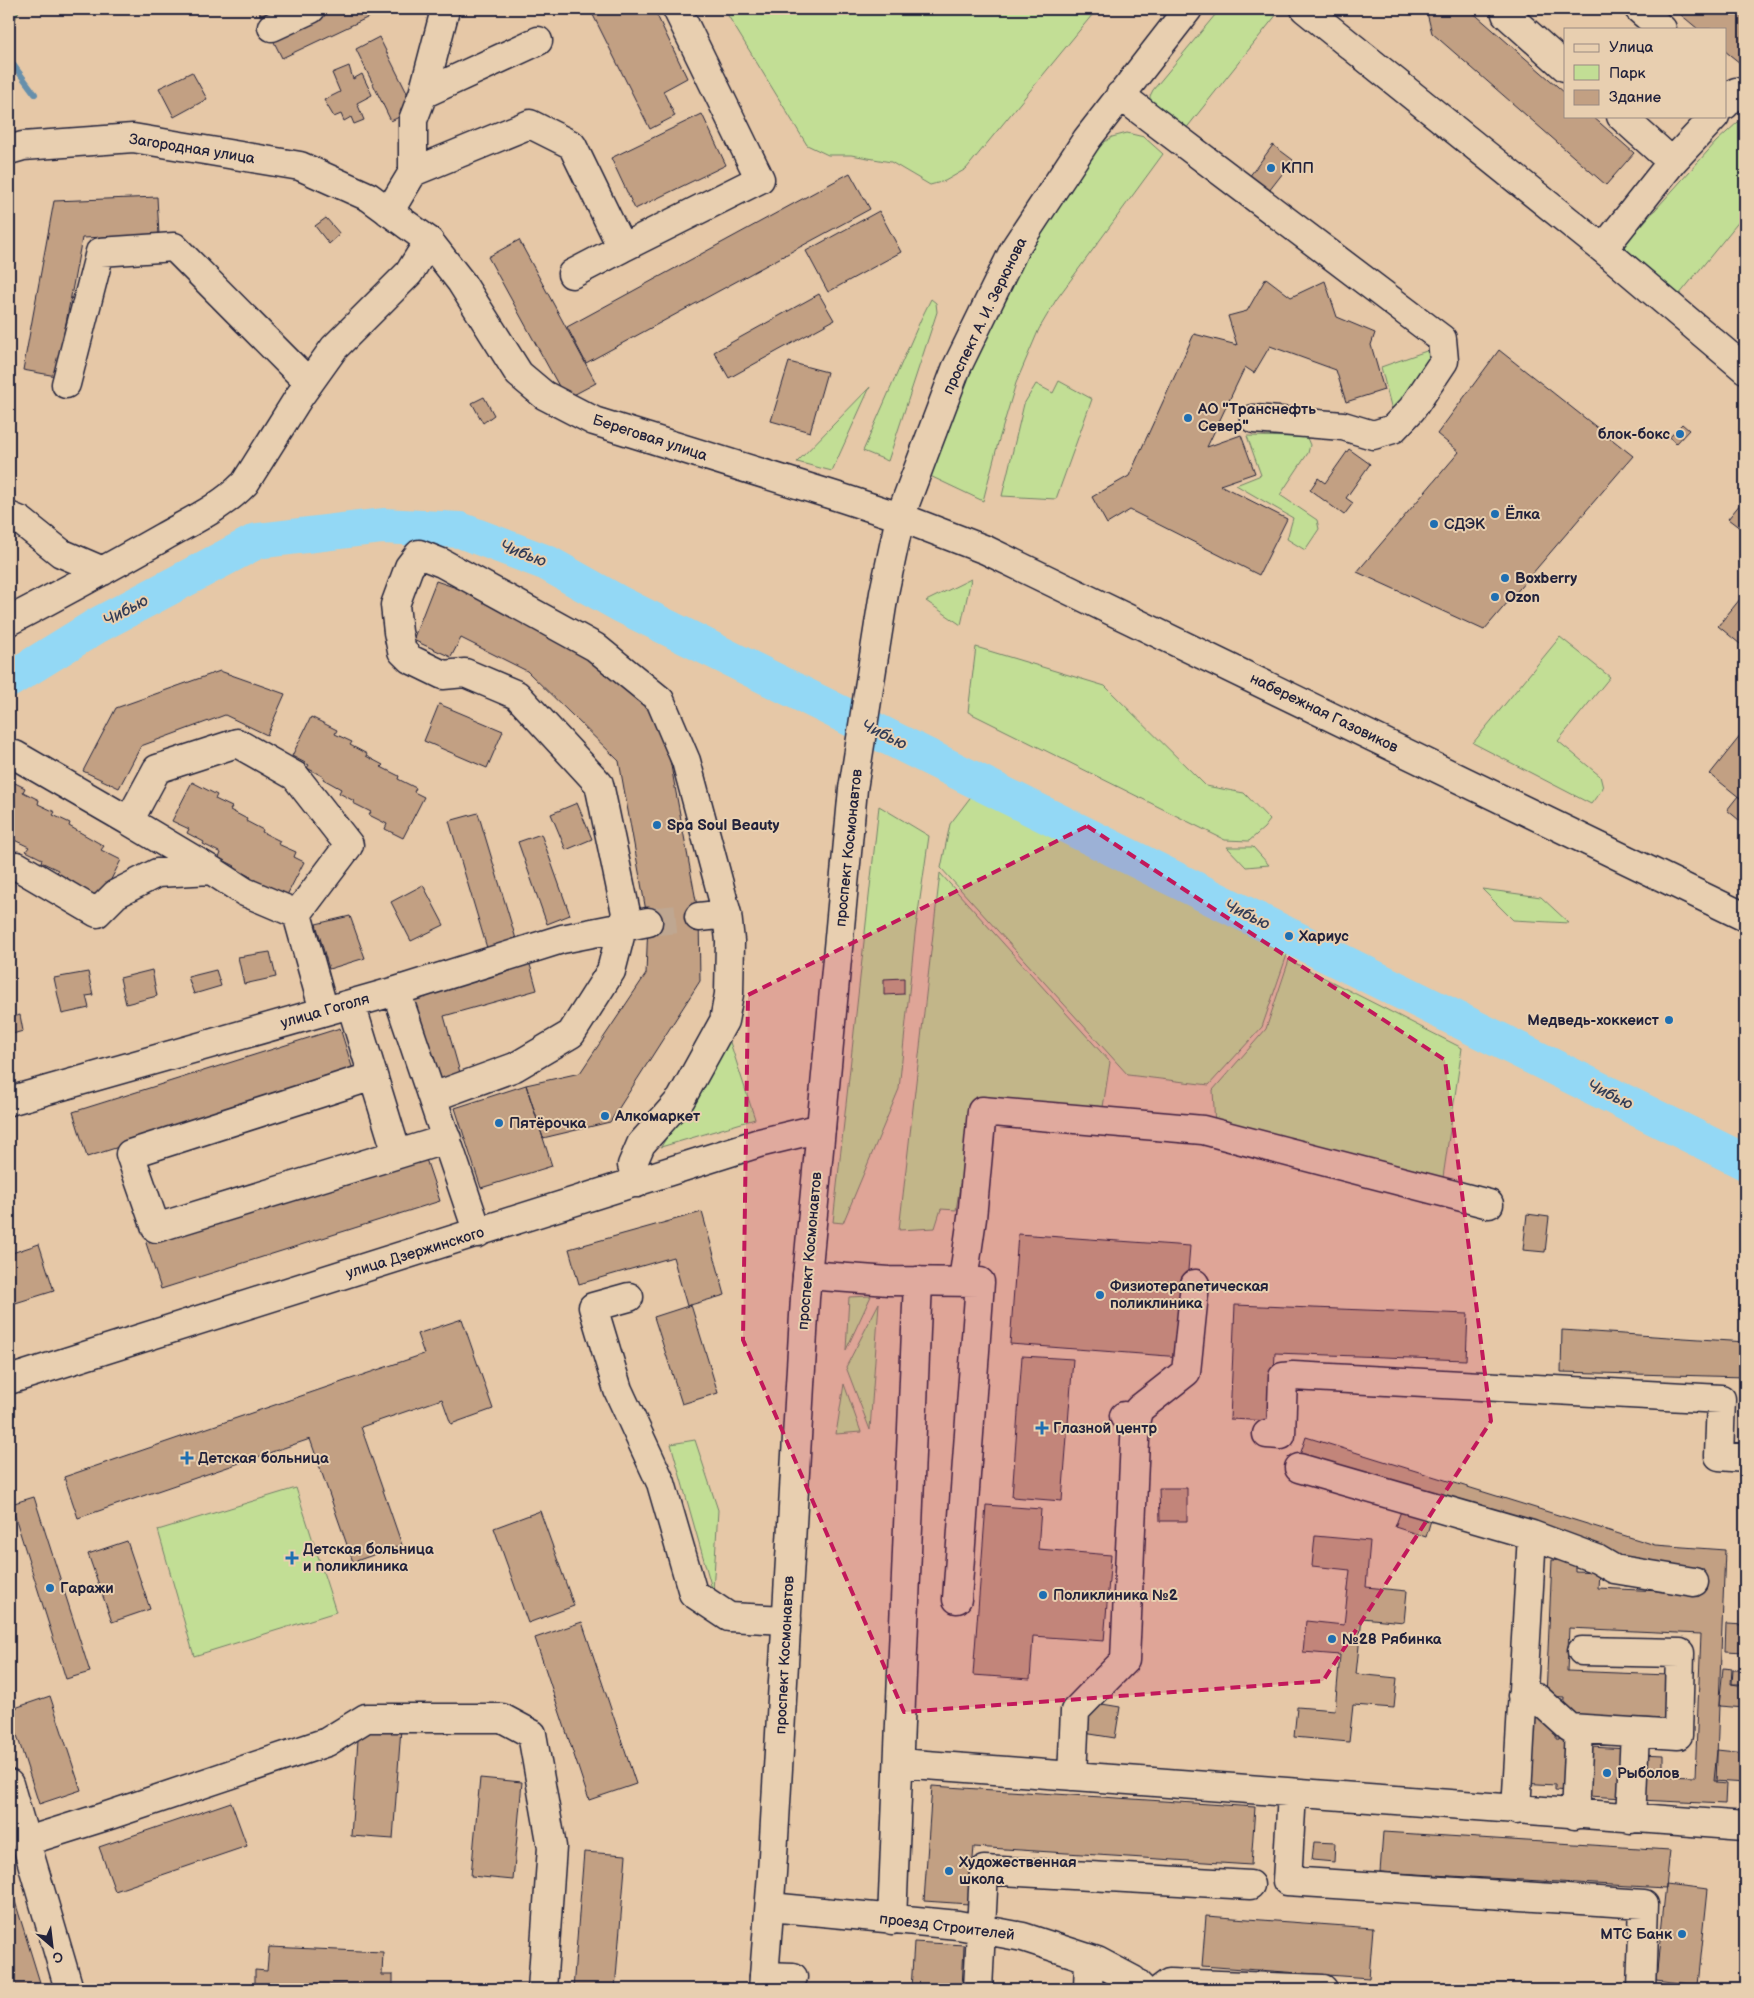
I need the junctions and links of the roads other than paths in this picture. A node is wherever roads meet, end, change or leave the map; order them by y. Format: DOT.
graph roads {
  1 [pos="311,9"];
  2 [pos="678,9"];
  3 [pos="1188,9"];
  4 [pos="1305,9"];
  5 [pos="1505,9"];
  6 [pos="1639,9"];
  7 [pos="446,10"];
  8 [pos="272,27"];
  9 [pos="1661,28"];
  10 [pos="538,41"];
  11 [pos="1564,66"];
  12 [pos="423,94"];
  13 [pos="1120,94"];
  14 [pos="1623,118"];
  15 [pos="1713,118"];
  16 [pos="9,150"];
  17 [pos="1672,162"];
  18 [pos="413,172"];
  19 [pos="379,204"];
  20 [pos="429,242"];
  21 [pos="622,248"];
  22 [pos="1603,249"];
  23 [pos="572,274"];
  24 [pos="1744,366"];
  25 [pos="309,383"];
  26 [pos="66,384"];
  27 [pos="1254,419"];
  28 [pos="9,516"];
  29 [pos="900,517"];
  30 [pos="103,571"];
  31 [pos="9,621"];
  32 [pos="9,755"];
  33 [pos="130,821"];
  34 [pos="17,866"];
  35 [pos="211,870"];
  36 [pos="297,914"];
  37 [pos="727,914"];
  38 [pos="699,918"];
  39 [pos="1745,918"];
  40 [pos="635,925"];
  41 [pos="396,991"];
  42 [pos="351,1004"];
  43 [pos="324,1011"];
  44 [pos="374,1076"];
  45 [pos="433,1097"];
  46 [pos="9,1101"];
  47 [pos="821,1128"];
  48 [pos="446,1138"];
  49 [pos="397,1154"];
  50 [pos="637,1183"];
  51 [pos="1489,1204"];
  52 [pos="478,1233"];
  53 [pos="807,1275"];
  54 [pos="918,1281"];
  55 [pos="963,1281"];
  56 [pos="1194,1284"];
  57 [pos="629,1297"];
  58 [pos="9,1380"];
  59 [pos="1268,1434"];
  60 [pos="1745,1458"];
  61 [pos="1299,1468"];
  62 [pos="1532,1535"];
  63 [pos="1694,1582"];
  64 [pos="957,1598"];
  65 [pos="787,1620"];
  66 [pos="1582,1651"];
  67 [pos="1522,1696"];
  68 [pos="1579,1729"];
  69 [pos="1634,1733"];
  70 [pos="899,1763"];
  71 [pos="1072,1776"];
  72 [pos="9,1784"];
  73 [pos="1292,1793"];
  74 [pos="1516,1810"];
  75 [pos="1575,1815"];
  76 [pos="1631,1819"];
  77 [pos="1745,1826"];
  78 [pos="27,1841"];
  79 [pos="1250,1885"];
  80 [pos="770,1907"];
  81 [pos="892,1920"];
  82 [pos="981,1930"];
  83 [pos="1089,1959"];
  84 [pos="793,1977"];
  85 [pos="764,1982"];
  86 [pos="69,1989"];
  87 [pos="542,1989"];
  88 [pos="978,1989"];
  89 [pos="1088,1989"];
  90 [pos="1142,1989"];
  91 [pos="1161,1989"];
  92 [pos="1313,1989"];
  93 [pos="1324,1989"];
  94 [pos="1640,1989"];
  1 -- 8 [label="main road"];
  2 -- 21 [label="main road"];
  3 -- 13 [label="main road, проспект А. И. Зерюнова"];
  4 -- 22 [label="main road"];
  5 -- 11 [label="main road"];
  6 -- 9 [label="main road"];
  7 -- 12 [label="main road"];
  10 -- 12 [label="main road"];
  12 -- 18 [label="main road"];
  13 -- 27 [label="main road"];
  13 -- 29 [label="main road, проспект А. И. Зерюнова"];
  14 -- 17 [label="main road"];
  15 -- 17 [label="main road"];
  16 -- 19 [label="main road, Загородная улица"];
  17 -- 22 [label="main road"];
  18 -- 19 [label="main road"];
  18 -- 21 [label="main road"];
  19 -- 20 [label="main road, Береговая улица"];
  20 -- 25 [label="main road"];
  20 -- 29 [label="main road, Береговая улица"];
  21 -- 23 [label="main road"];
  22 -- 24 [label="main road"];
  25 -- 26 [label="main road"];
  25 -- 30 [label="main road"];
  28 -- 30 [label="main road"];
  29 -- 39 [label="main road, набережная Газовиков"];
  29 -- 47 [label="main road, проспект Космонавтов"];
  30 -- 31 [label="main road"];
  32 -- 33 [label="main road"];
  33 -- 35 [label="main road"];
  33 -- 36 [label="main road"];
  34 -- 35 [label="main road"];
  35 -- 36 [label="main road"];
  36 -- 43 [label="main road"];
  37 -- 38 [label="main road"];
  37 -- 40 [label="main road"];
  37 -- 50 [label="main road"];
  40 -- 41 [label="main road, улица Гоголя"];
  40 -- 45 [label="main road"];
  41 -- 42 [label="main road, улица Гоголя"];
  41 -- 45 [label="main road"];
  42 -- 43 [label="main road, улица Гоголя"];
  42 -- 44 [label="main road"];
  43 -- 46 [label="main road, улица Гоголя"];
  44 -- 49 [label="main road"];
  44 -- 49 [label="main road"];
  45 -- 48 [label="main road"];
  47 -- 50 [label="main road, улица Дзержинского"];
  47 -- 53 [label="main road, проспект Космонавтов"];
  48 -- 49 [label="main road"];
  48 -- 52 [label="main road"];
  50 -- 52 [label="main road, улица Дзержинского"];
  51 -- 55 [label="main road"];
  52 -- 58 [label="main road, улица Дзержинского"];
  53 -- 54 [label="main road"];
  53 -- 65 [label="main road, проспект Космонавтов"];
  54 -- 55 [label="main road"];
  54 -- 70 [label="main road"];
  55 -- 64 [label="main road"];
  56 -- 71 [label="main road"];
  57 -- 65 [label="main road"];
  59 -- 60 [label="main road"];
  61 -- 62 [label="main road"];
  62 -- 63 [label="main road"];
  62 -- 67 [label="main road"];
  65 -- 80 [label="main road, проспект Космонавтов"];
  66 -- 69 [label="main road"];
  67 -- 68 [label="main road"];
  67 -- 74 [label="main road"];
  68 -- 69 [label="main road"];
  68 -- 75 [label="main road"];
  69 -- 76 [label="main road"];
  70 -- 71 [label="main road"];
  70 -- 81 [label="main road"];
  71 -- 73 [label="main road"];
  72 -- 78 [label="main road"];
  73 -- 74 [label="main road"];
  73 -- 94 [label="main road"];
  74 -- 75 [label="main road"];
  75 -- 76 [label="main road"];
  76 -- 77 [label="main road"];
  78 -- 86 [label="main road"];
  78 -- 87 [label="main road"];
  79 -- 82 [label="main road"];
  80 -- 81 [label="main road, проезд Строителей"];
  80 -- 85 [label="main road, проспект Космонавтов"];
  81 -- 82 [label="main road, проезд Строителей"];
  82 -- 83 [label="main road, проезд Строителей"];
  82 -- 88 [label="main road"];
  83 -- 89 [label="main road"];
  83 -- 90 [label="main road, проезд Строителей"];
  84 -- 85 [label="main road"];
  91 -- 92 [label="main road"];
  92 -- 93 [label="main road"];
}
